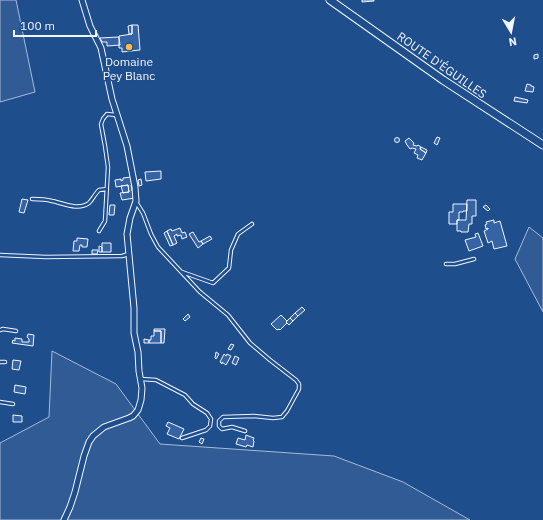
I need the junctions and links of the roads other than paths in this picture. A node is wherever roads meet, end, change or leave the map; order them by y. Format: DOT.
graph roads {
  1 [pos="82,0"];
  2 [pos="330,0"];
  3 [pos="117,114"];
  4 [pos="543,145"];
  5 [pos="106,190"];
  6 [pos="32,198"];
  7 [pos="136,201"];
  8 [pos="252,224"];
  9 [pos="99,231"];
  10 [pos="130,254"];
  11 [pos="0,255"];
  12 [pos="474,259"];
  13 [pos="446,264"];
  14 [pos="182,272"];
  15 [pos="0,330"];
  16 [pos="16,331"];
  17 [pos="0,362"];
  18 [pos="5,362"];
  19 [pos="140,379"];
  20 [pos="0,402"];
  21 [pos="13,404"];
  22 [pos="245,431"];
  23 [pos="182,438"];
  24 [pos="64,520"];
  1 -- 3 [label="street"];
  2 -- 4 [label="street, ROUTE D'ÉGUILLES"];
  3 -- 5 [label="lane"];
  3 -- 7 [label="street"];
  5 -- 6 [label="lane"];
  5 -- 9 [label="lane"];
  7 -- 10 [label="street"];
  7 -- 14 [label="lane"];
  8 -- 14 [label="lane"];
  10 -- 11 [label="lane"];
  10 -- 19 [label="street"];
  12 -- 13 [label="lane"];
  14 -- 22 [label="lane"];
  15 -- 16 [label="lane"];
  17 -- 18 [label="lane"];
  19 -- 23 [label="lane"];
  19 -- 24 [label="street"];
  20 -- 21 [label="lane"];
}
